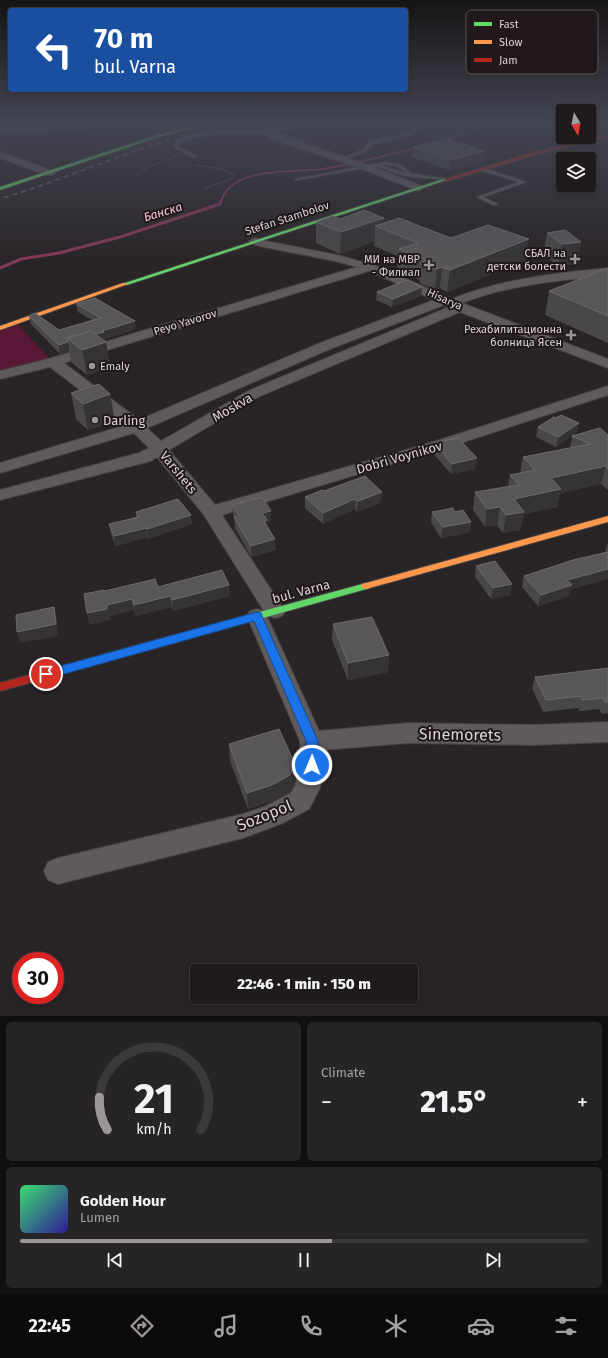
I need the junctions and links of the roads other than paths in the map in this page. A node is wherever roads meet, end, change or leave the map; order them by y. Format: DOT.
graph roads {
  1 [pos="43,170"];
  2 [pos="57,170"];
  3 [pos="341,170"];
  4 [pos="378,170"];
  5 [pos="388,170"];
  6 [pos="405,170"];
  7 [pos="476,170"];
  8 [pos="486,170"];
  9 [pos="50,173"];
  10 [pos="297,179"];
  11 [pos="408,179"];
  12 [pos="446,179"];
  13 [pos="419,188"];
  14 [pos="0,189"];
  15 [pos="494,204"];
  16 [pos="255,241"];
  17 [pos="370,268"];
  18 [pos="608,272"];
  19 [pos="453,303"];
  20 [pos="0,328"];
  21 [pos="53,362"];
  22 [pos="608,364"];
  23 [pos="0,375"];
  24 [pos="608,390"];
  25 [pos="137,427"];
  26 [pos="160,449"];
  27 [pos="0,468"];
  28 [pos="0,495"];
  29 [pos="211,512"];
  30 [pos="608,519"];
  31 [pos="266,614"];
  32 [pos="0,687"];
  33 [pos="608,732"];
  34 [pos="312,741"];
  35 [pos="58,871"];
  1 -- 9 [label="street"];
  2 -- 9 [label="street"];
  3 -- 10 [label="lane"];
  4 -- 11 [label="street"];
  5 -- 11 [label="lane"];
  6 -- 11 [label="lane"];
  7 -- 12 [label="street, Stefan Stambolov"];
  8 -- 15 [label="lane"];
  9 -- 14 [label="street"];
  11 -- 12 [label="lane"];
  11 -- 13 [label="street"];
  12 -- 13 [label="street, Stefan Stambolov"];
  13 -- 16 [label="street, Stefan Stambolov"];
  16 -- 17 [label="street, Hisarya"];
  16 -- 20 [label="street, Stefan Stambolov"];
  17 -- 19 [label="street, Hisarya"];
  17 -- 21 [label="street, Peyo Yavorov"];
  18 -- 19 [label="street"];
  19 -- 22 [label="street, Hisarya"];
  19 -- 25 [label="street, Moskva"];
  19 -- 26 [label="street, Moskva"];
  21 -- 23 [label="street, Peyo Yavorov"];
  21 -- 25 [label="street, Varshets"];
  24 -- 29 [label="street, Dobri Voynikov"];
  25 -- 26 [label="street, Varshets"];
  25 -- 27 [label="street, Moskva"];
  26 -- 28 [label="street, Moskva"];
  26 -- 29 [label="street, Varshets"];
  29 -- 31 [label="street, Varshets"];
  30 -- 31 [label="street, bul. Varna"];
  31 -- 32 [label="street, bul. Varna"];
  31 -- 34 [label="street, Sozopol"];
  33 -- 34 [label="street, Sinemorets"];
  34 -- 35 [label="street, Sozopol"];
}
